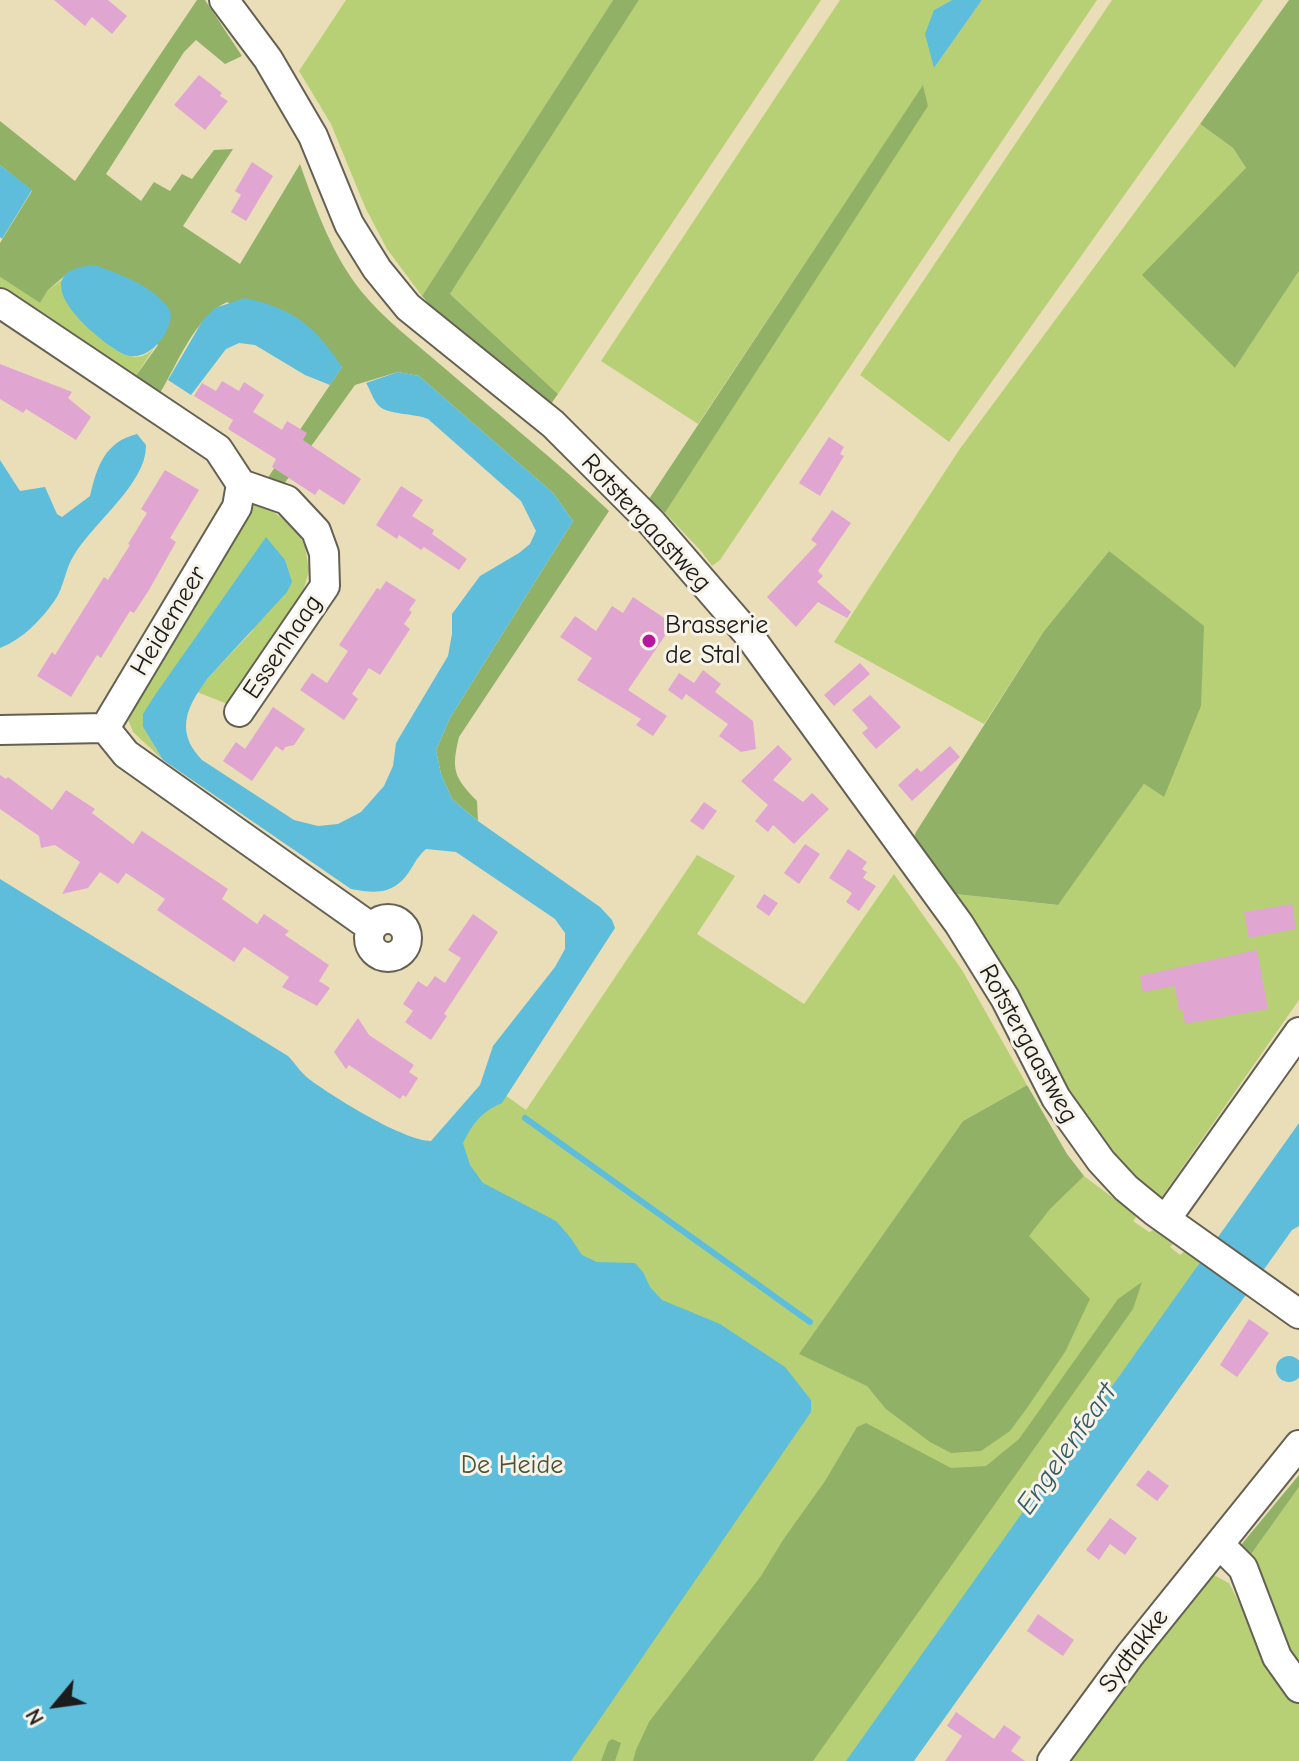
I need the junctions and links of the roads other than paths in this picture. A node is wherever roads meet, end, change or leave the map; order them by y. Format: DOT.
graph roads {
  1 [pos="224,0"];
  2 [pos="0,303"];
  3 [pos="241,484"];
  4 [pos="239,712"];
  5 [pos="105,728"];
  6 [pos="0,730"];
  7 [pos="372,928"];
  8 [pos="1299,1032"];
  9 [pos="1166,1219"];
  10 [pos="1299,1314"];
  11 [pos="1299,1445"];
  12 [pos="1220,1545"];
  13 [pos="1299,1688"];
  14 [pos="1052,1761"];
  1 -- 9 [label="street, Rotstergaastweg"];
  2 -- 3 [label="street"];
  3 -- 4 [label="street, Essenhaag"];
  3 -- 5 [label="street, Heidemeer"];
  5 -- 6 [label="street"];
  5 -- 7 [label="street"];
  8 -- 9 [label="street"];
  9 -- 10 [label="street, Rotstergaastweg"];
  11 -- 12 [label="street, Sydtakke"];
  12 -- 13 [label="street"];
  12 -- 14 [label="street, Sydtakke"];
}
